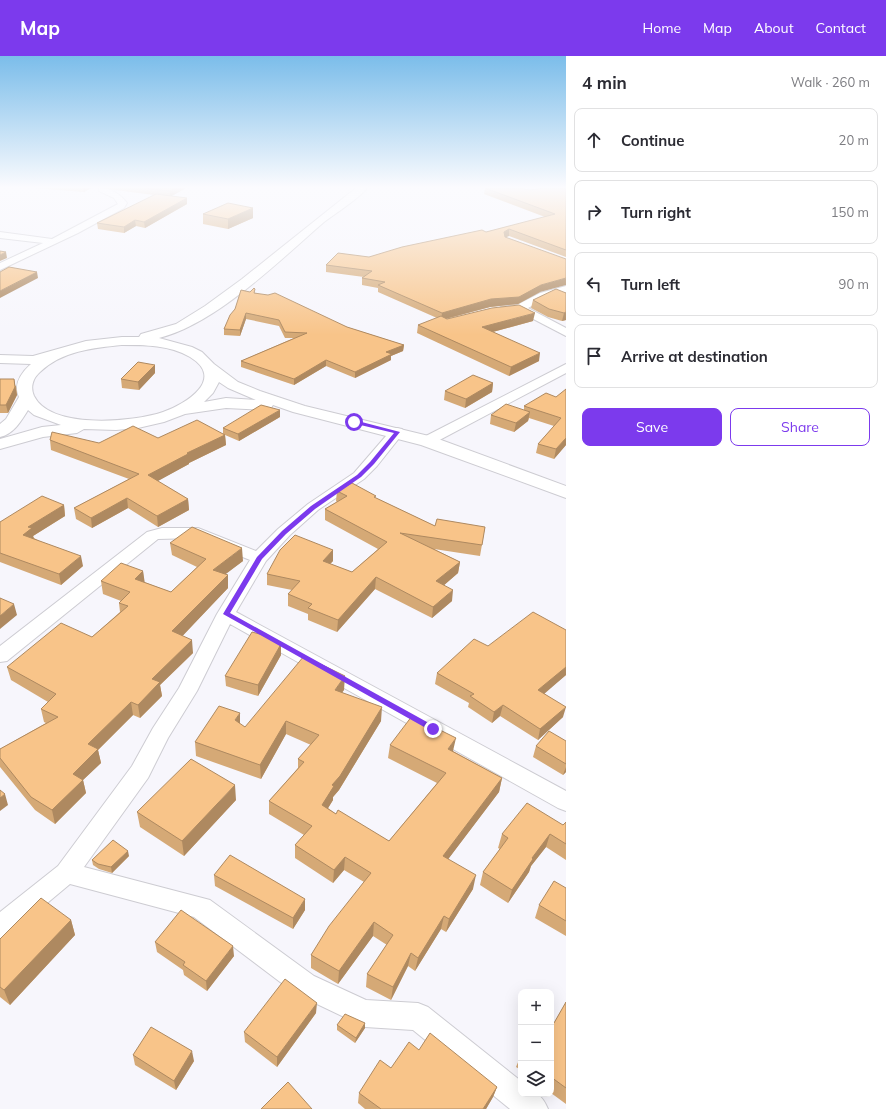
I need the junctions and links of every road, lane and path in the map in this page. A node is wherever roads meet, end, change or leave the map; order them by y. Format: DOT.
graph roads {
  1 [pos="18,237"];
  2 [pos="60,237"];
  3 [pos="301,237"];
  4 [pos="51,241"];
  5 [pos="0,267"];
  6 [pos="566,289"];
  7 [pos="520,308"];
  8 [pos="490,311"];
  9 [pos="196,319"];
  10 [pos="566,333"];
  11 [pos="122,341"];
  12 [pos="60,354"];
  13 [pos="0,359"];
  14 [pos="206,363"];
  15 [pos="0,364"];
  16 [pos="566,368"];
  17 [pos="25,393"];
  18 [pos="300,409"];
  19 [pos="179,411"];
  20 [pos="97,426"];
  21 [pos="0,432"];
  22 [pos="397,432"];
  23 [pos="427,441"];
  24 [pos="0,444"];
  25 [pos="566,492"];
  26 [pos="259,558"];
  27 [pos="226,614"];
  28 [pos="0,656"];
  29 [pos="566,802"];
  30 [pos="66,873"];
  31 [pos="0,927"];
  32 [pos="533,1109"];
  1 -- 4 [label="street"];
  2 -- 4 [label="street"];
  3 -- 9 [label="main road"];
  4 -- 5 [label="street"];
  6 -- 7 [label="street"];
  7 -- 8 [label="street"];
  7 -- 10 [label="street"];
  9 -- 11 [label="main road"];
  9 -- 14 [label="main road"];
  11 -- 12 [label="main road"];
  11 -- 14 [label="main road"];
  12 -- 13 [label="main road"];
  12 -- 17 [label="main road"];
  14 -- 18 [label="main road"];
  14 -- 19 [label="main road"];
  15 -- 17 [label="main road"];
  16 -- 23 [label="street"];
  17 -- 20 [label="main road"];
  17 -- 21 [label="main road"];
  18 -- 19 [label="main road"];
  18 -- 22 [label="main road"];
  19 -- 20 [label="main road"];
  20 -- 24 [label="main road"];
  22 -- 23 [label="main road"];
  22 -- 26 [label="street"];
  23 -- 25 [label="main road"];
  26 -- 27 [label="street"];
  26 -- 28 [label="street"];
  27 -- 29 [label="street"];
  27 -- 30 [label="street"];
  30 -- 31 [label="street"];
  30 -- 32 [label="street"];
}
